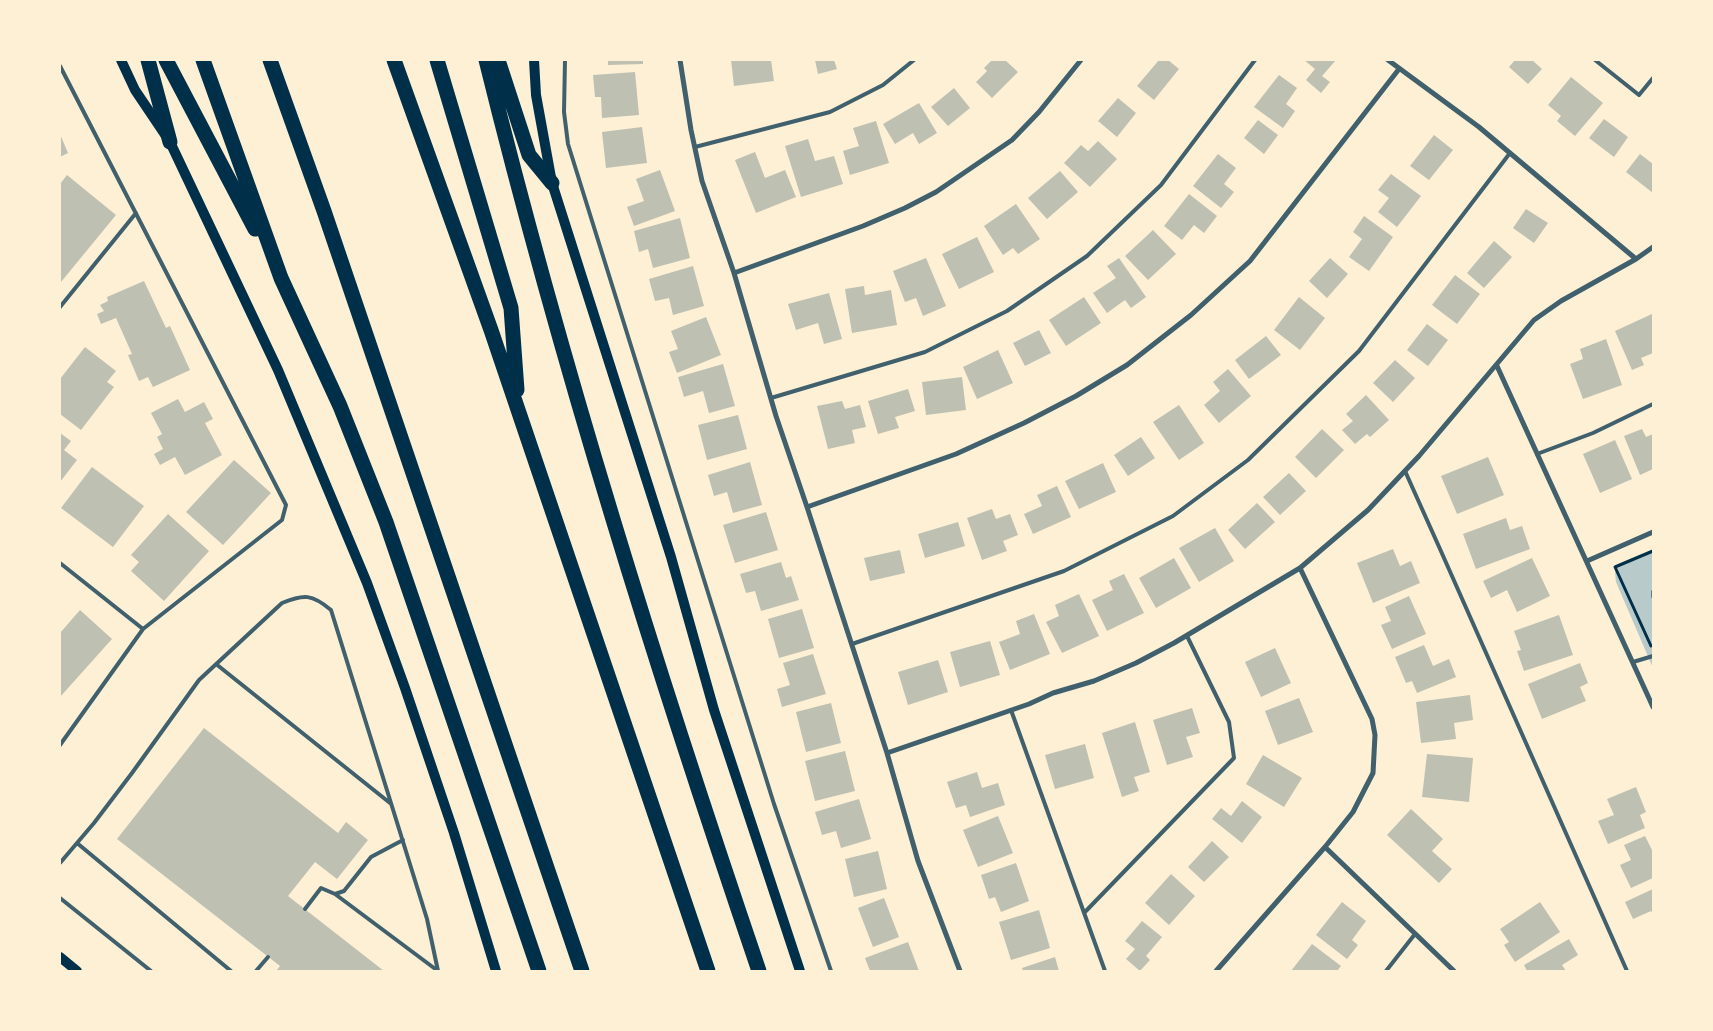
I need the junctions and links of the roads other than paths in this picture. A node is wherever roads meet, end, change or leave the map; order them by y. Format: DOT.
graph roads {
  1 [pos="121,60"];
  2 [pos="148,60"];
  3 [pos="166,60"];
  4 [pos="203,60"];
  5 [pos="270,60"];
  6 [pos="394,60"];
  7 [pos="437,60"];
  8 [pos="488,60"];
  9 [pos="498,60"];
  10 [pos="534,60"];
  11 [pos="565,60"];
  12 [pos="680,60"];
  13 [pos="914,60"];
  14 [pos="1081,60"];
  15 [pos="1255,60"];
  16 [pos="1388,60"];
  17 [pos="1595,60"];
  18 [pos="60,66"];
  19 [pos="1399,69"];
  20 [pos="1653,78"];
  21 [pos="170,142"];
  22 [pos="695,147"];
  23 [pos="1510,152"];
  24 [pos="552,183"];
  25 [pos="136,213"];
  26 [pos="1653,247"];
  27 [pos="1636,259"];
  28 [pos="734,273"];
  29 [pos="281,278"];
  30 [pos="60,306"];
  31 [pos="1497,366"];
  32 [pos="771,398"];
  33 [pos="1653,404"];
  34 [pos="518,412"];
  35 [pos="1538,454"];
  36 [pos="1404,471"];
  37 [pos="807,507"];
  38 [pos="1653,532"];
  39 [pos="1587,561"];
  40 [pos="60,564"];
  41 [pos="1300,568"];
  42 [pos="143,629"];
  43 [pos="1187,636"];
  44 [pos="852,644"];
  45 [pos="1653,656"];
  46 [pos="1633,662"];
  47 [pos="216,664"];
  48 [pos="1653,706"];
  49 [pos="1011,710"];
  50 [pos="60,745"];
  51 [pos="887,753"];
  52 [pos="391,803"];
  53 [pos="403,840"];
  54 [pos="77,843"];
  55 [pos="1325,847"];
  56 [pos="60,863"];
  57 [pos="335,894"];
  58 [pos="60,898"];
  59 [pos="305,909"];
  60 [pos="1084,913"];
  61 [pos="1415,934"];
  62 [pos="60,957"];
  63 [pos="268,957"];
  64 [pos="78,971"];
  65 [pos="151,971"];
  66 [pos="232,971"];
  67 [pos="256,971"];
  68 [pos="438,971"];
  69 [pos="496,971"];
  70 [pos="539,971"];
  71 [pos="582,971"];
  72 [pos="708,971"];
  73 [pos="758,971"];
  74 [pos="800,971"];
  75 [pos="831,971"];
  76 [pos="960,971"];
  77 [pos="1105,971"];
  78 [pos="1216,971"];
  79 [pos="1386,971"];
  80 [pos="1454,971"];
  81 [pos="1627,971"];
  1 -- 21 [label="main road"];
  2 -- 21 [label="highway"];
  3 -- 29 [label="highway"];
  4 -- 29 [label="highway"];
  5 -- 71 [label="highway"];
  6 -- 34 [label="highway"];
  7 -- 34 [label="highway"];
  8 -- 73 [label="highway"];
  9 -- 24 [label="highway"];
  10 -- 24 [label="main road"];
  11 -- 75 [label="lane"];
  12 -- 22 [label="street"];
  13 -- 22 [label="lane"];
  14 -- 28 [label="street"];
  15 -- 32 [label="lane"];
  16 -- 19 [label="street"];
  17 -- 20 [label="lane"];
  18 -- 25 [label="lane"];
  19 -- 23 [label="street"];
  19 -- 37 [label="street"];
  21 -- 69 [label="main road"];
  22 -- 28 [label="street"];
  23 -- 27 [label="street"];
  23 -- 44 [label="lane"];
  24 -- 74 [label="main road"];
  25 -- 30 [label="lane"];
  25 -- 42 [label="lane"];
  26 -- 27 [label="street"];
  27 -- 31 [label="street"];
  28 -- 32 [label="street"];
  29 -- 70 [label="highway"];
  31 -- 35 [label="street"];
  31 -- 36 [label="street"];
  32 -- 37 [label="street"];
  33 -- 35 [label="lane"];
  34 -- 72 [label="highway"];
  35 -- 39 [label="street"];
  36 -- 41 [label="street"];
  36 -- 81 [label="lane"];
  37 -- 44 [label="street"];
  38 -- 39 [label="street"];
  39 -- 46 [label="street"];
  40 -- 42 [label="lane"];
  41 -- 43 [label="street"];
  41 -- 55 [label="street"];
  42 -- 50 [label="lane"];
  43 -- 49 [label="street"];
  43 -- 60 [label="lane"];
  44 -- 51 [label="street"];
  45 -- 46 [label="lane"];
  46 -- 48 [label="street"];
  47 -- 52 [label="lane"];
  47 -- 52 [label="lane"];
  47 -- 54 [label="lane"];
  49 -- 51 [label="street"];
  49 -- 60 [label="lane"];
  51 -- 76 [label="street"];
  52 -- 53 [label="lane"];
  53 -- 57 [label="lane"];
  53 -- 68 [label="lane"];
  54 -- 56 [label="lane"];
  54 -- 66 [label="lane"];
  55 -- 61 [label="street"];
  55 -- 78 [label="street"];
  57 -- 59 [label="lane"];
  57 -- 68 [label="lane"];
  58 -- 65 [label="lane"];
  60 -- 77 [label="lane"];
  61 -- 79 [label="lane"];
  61 -- 80 [label="street"];
  62 -- 64 [label="main road"];
  63 -- 67 [label="lane"];
}
